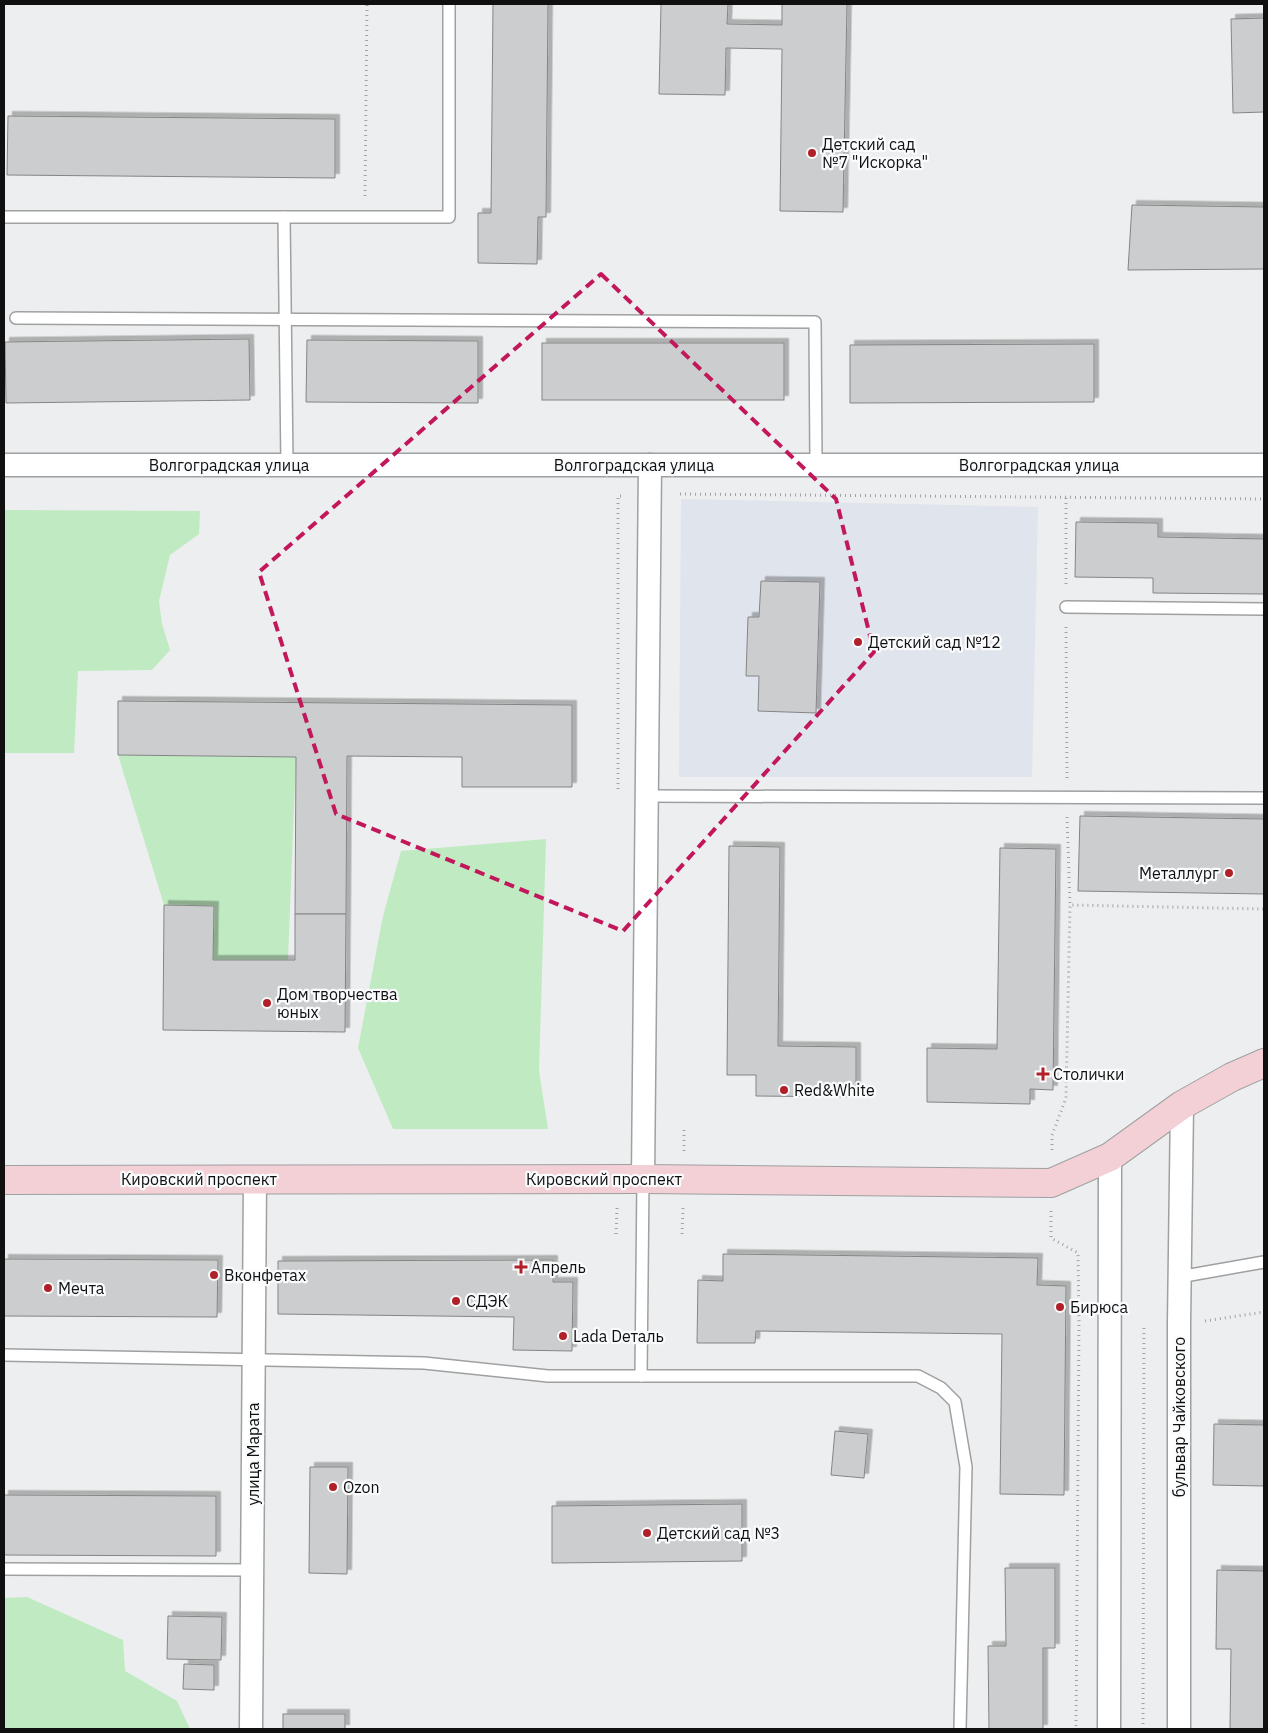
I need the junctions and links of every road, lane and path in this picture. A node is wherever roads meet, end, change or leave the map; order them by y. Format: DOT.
graph roads {
  1 [pos="367,4"];
  2 [pos="449,4"];
  3 [pos="4,217"];
  4 [pos="284,217"];
  5 [pos="365,217"];
  6 [pos="16,318"];
  7 [pos="285,320"];
  8 [pos="816,464"];
  9 [pos="4,465"];
  10 [pos="286,465"];
  11 [pos="650,465"];
  12 [pos="1264,465"];
  13 [pos="650,494"];
  14 [pos="618,496"];
  15 [pos="1066,498"];
  16 [pos="1264,499"];
  17 [pos="1066,607"];
  18 [pos="1264,609"];
  19 [pos="647,796"];
  20 [pos="1067,797"];
  21 [pos="1264,798"];
  22 [pos="1070,905"];
  23 [pos="1264,909"];
  24 [pos="1264,1062"];
  25 [pos="1182,1105"];
  26 [pos="1110,1157"];
  27 [pos="255,1179"];
  28 [pos="643,1179"];
  29 [pos="4,1180"];
  30 [pos="1052,1183"];
  31 [pos="1264,1262"];
  32 [pos="1179,1277"];
  33 [pos="1144,1324"];
  34 [pos="4,1355"];
  35 [pos="254,1359"];
  36 [pos="641,1376"];
  37 [pos="4,1570"];
  38 [pos="252,1570"];
  39 [pos="252,1729"];
  40 [pos="960,1729"];
  41 [pos="1076,1729"];
  42 [pos="1109,1729"];
  43 [pos="1143,1729"];
  44 [pos="1179,1729"];
  1 -- 5 [label="path"];
  2 -- 5 [label="lane"];
  3 -- 4 [label="lane"];
  4 -- 5 [label="lane"];
  4 -- 7 [label="lane"];
  6 -- 7 [label="lane"];
  7 -- 8 [label="lane"];
  7 -- 10 [label="lane"];
  8 -- 11 [label="street, Волгоградская улица"];
  8 -- 12 [label="street, Волгоградская улица"];
  9 -- 10 [label="street, Волгоградская улица"];
  10 -- 11 [label="street, Волгоградская улица"];
  11 -- 13 [label="street"];
  13 -- 14 [label="path"];
  13 -- 15 [label="path"];
  13 -- 19 [label="street"];
  15 -- 16 [label="path"];
  15 -- 17 [label="path"];
  17 -- 18 [label="lane"];
  17 -- 20 [label="path"];
  19 -- 20 [label="lane"];
  19 -- 28 [label="street"];
  20 -- 21 [label="lane"];
  20 -- 22 [label="path"];
  22 -- 23 [label="path"];
  22 -- 30 [label="path"];
  24 -- 25 [label="main road, Кировский проспект"];
  25 -- 26 [label="main road, Кировский проспект"];
  25 -- 32 [label="street, бульвар Чайковского"];
  26 -- 30 [label="main road, Кировский проспект"];
  26 -- 42 [label="street"];
  27 -- 28 [label="main road, Кировский проспект"];
  27 -- 29 [label="main road, Кировский проспект"];
  27 -- 35 [label="street, улица Марата"];
  28 -- 30 [label="main road, Кировский проспект"];
  28 -- 36 [label="lane"];
  30 -- 41 [label="path"];
  31 -- 32 [label="lane"];
  32 -- 44 [label="street, бульвар Чайковского"];
  33 -- 43 [label="path"];
  34 -- 35 [label="lane"];
  35 -- 36 [label="lane"];
  35 -- 38 [label="street, улица Марата"];
  36 -- 40 [label="lane"];
  37 -- 38 [label="lane"];
  38 -- 39 [label="street, улица Марата"];
}
